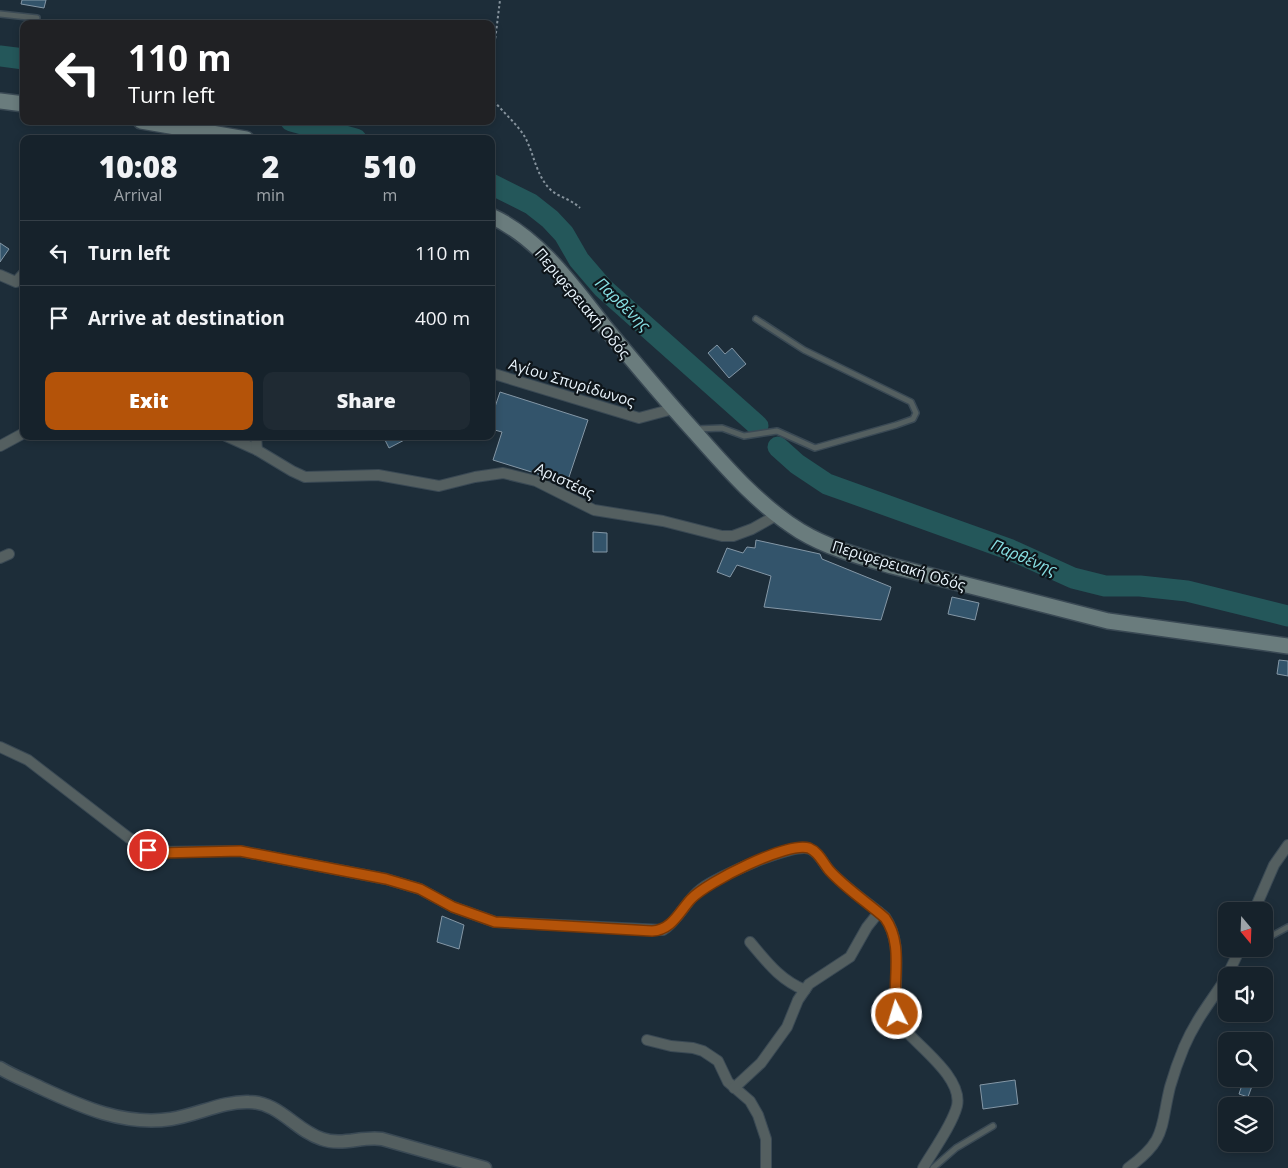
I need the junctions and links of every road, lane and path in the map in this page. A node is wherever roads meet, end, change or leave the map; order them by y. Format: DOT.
graph roads {
  1 [pos="500,0"];
  2 [pos="0,14"];
  3 [pos="37,18"];
  4 [pos="495,40"];
  5 [pos="0,101"];
  6 [pos="495,102"];
  7 [pos="20,104"];
  8 [pos="164,125"];
  9 [pos="223,135"];
  10 [pos="580,208"];
  11 [pos="495,218"];
  12 [pos="0,275"];
  13 [pos="20,285"];
  14 [pos="756,319"];
  15 [pos="495,374"];
  16 [pos="673,409"];
  17 [pos="693,430"];
  18 [pos="20,435"];
  19 [pos="235,440"];
  20 [pos="256,440"];
  21 [pos="0,446"];
  22 [pos="257,450"];
  23 [pos="777,515"];
  24 [pos="1288,646"];
  25 [pos="0,747"];
  26 [pos="1288,845"];
  27 [pos="1258,902"];
  28 [pos="879,912"];
  29 [pos="1288,927"];
  30 [pos="1273,935"];
  31 [pos="750,942"];
  32 [pos="1218,989"];
  33 [pos="805,990"];
  34 [pos="648,1040"];
  35 [pos="0,1068"];
  36 [pos="734,1088"];
  37 [pos="993,1126"];
  38 [pos="486,1168"];
  39 [pos="766,1168"];
  40 [pos="923,1168"];
  41 [pos="933,1168"];
  42 [pos="1128,1168"];
  1 -- 4 [label="path"];
  2 -- 3 [label="lane"];
  5 -- 7 [label="main road"];
  6 -- 10 [label="path"];
  8 -- 9 [label="main road"];
  11 -- 16 [label="main road, Περιφερειακή Οδός"];
  12 -- 13 [label="street"];
  14 -- 17 [label="lane"];
  15 -- 16 [label="street, Αγίου Σπυρίδωνος"];
  16 -- 17 [label="main road, Περιφερειακή Οδός"];
  17 -- 23 [label="main road, Περιφερειακή Οδός"];
  18 -- 21 [label="street"];
  19 -- 22 [label="street, Αριστέας"];
  20 -- 22 [label="street"];
  22 -- 23 [label="street, Αριστέας"];
  23 -- 24 [label="main road, Περιφερειακή Οδός"];
  25 -- 28 [label="street"];
  26 -- 27 [label="street"];
  28 -- 33 [label="street"];
  28 -- 40 [label="street"];
  29 -- 30 [label="lane"];
  31 -- 33 [label="street"];
  32 -- 42 [label="street"];
  33 -- 36 [label="street"];
  34 -- 36 [label="street"];
  35 -- 38 [label="street"];
  36 -- 39 [label="street"];
  37 -- 41 [label="lane"];
}
